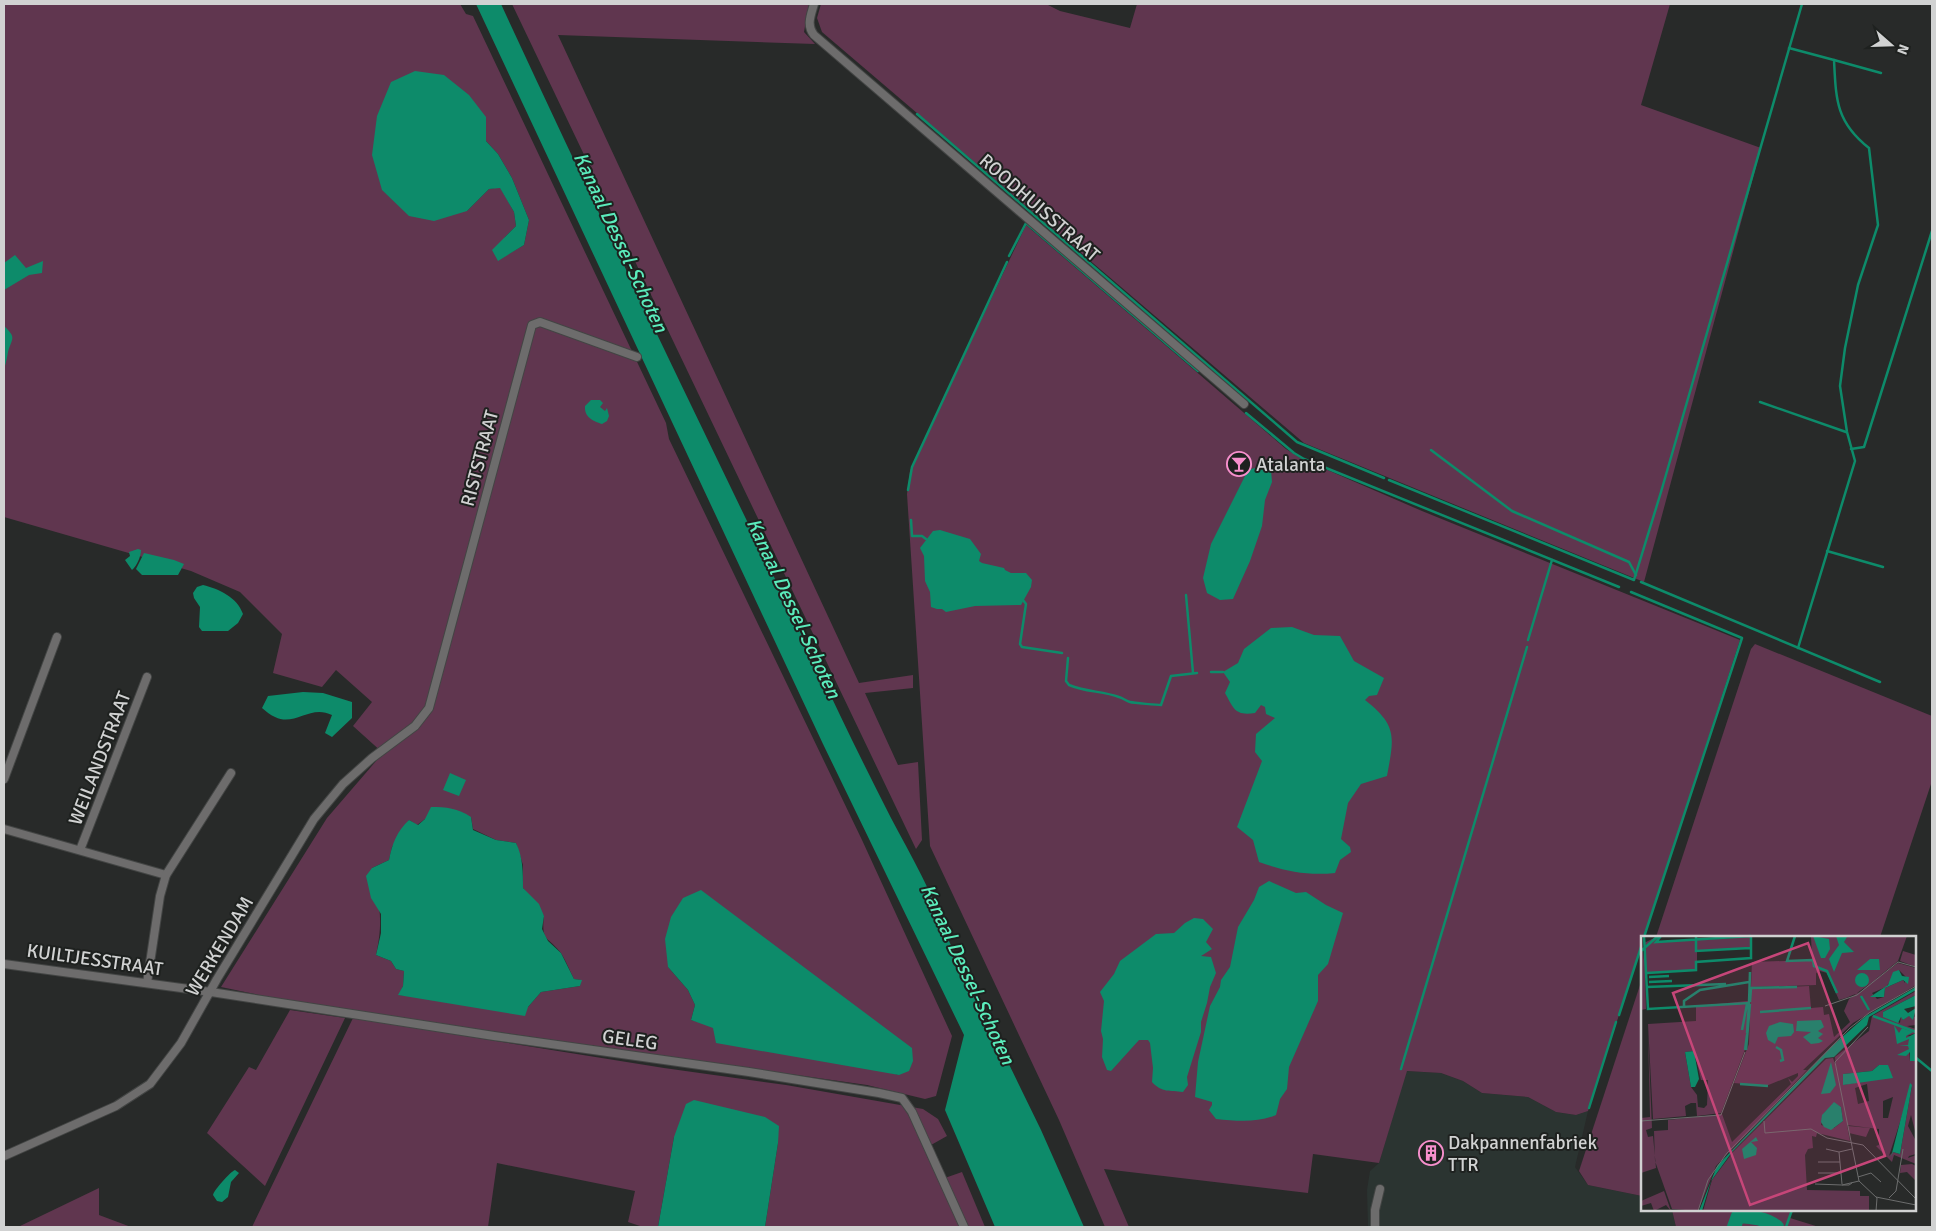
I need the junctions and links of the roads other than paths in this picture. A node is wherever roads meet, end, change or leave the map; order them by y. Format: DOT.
graph roads {
  1 [pos="814,4"];
  2 [pos="637,357"];
  3 [pos="1244,404"];
  4 [pos="57,637"];
  5 [pos="147,677"];
  6 [pos="429,708"];
  7 [pos="231,773"];
  8 [pos="4,779"];
  9 [pos="4,829"];
  10 [pos="80,850"];
  11 [pos="166,875"];
  12 [pos="4,964"];
  13 [pos="147,983"];
  14 [pos="211,992"];
  15 [pos="4,1156"];
  16 [pos="1380,1189"];
  17 [pos="964,1227"];
  18 [pos="1375,1227"];
  1 -- 3 [label="street, ROODHUISSTRAAT"];
  2 -- 6 [label="street, RISTSTRAAT"];
  4 -- 8 [label="street"];
  5 -- 10 [label="street, WEILANDSTRAAT"];
  6 -- 14 [label="street, WERKENDAM"];
  7 -- 11 [label="street"];
  9 -- 10 [label="street"];
  10 -- 11 [label="street"];
  11 -- 13 [label="street"];
  12 -- 13 [label="street, KUILTJESSTRAAT"];
  13 -- 14 [label="street, KUILTJESSTRAAT"];
  14 -- 15 [label="street, WERKENDAM"];
  14 -- 17 [label="street, GELEG"];
  16 -- 18 [label="street"];
}
